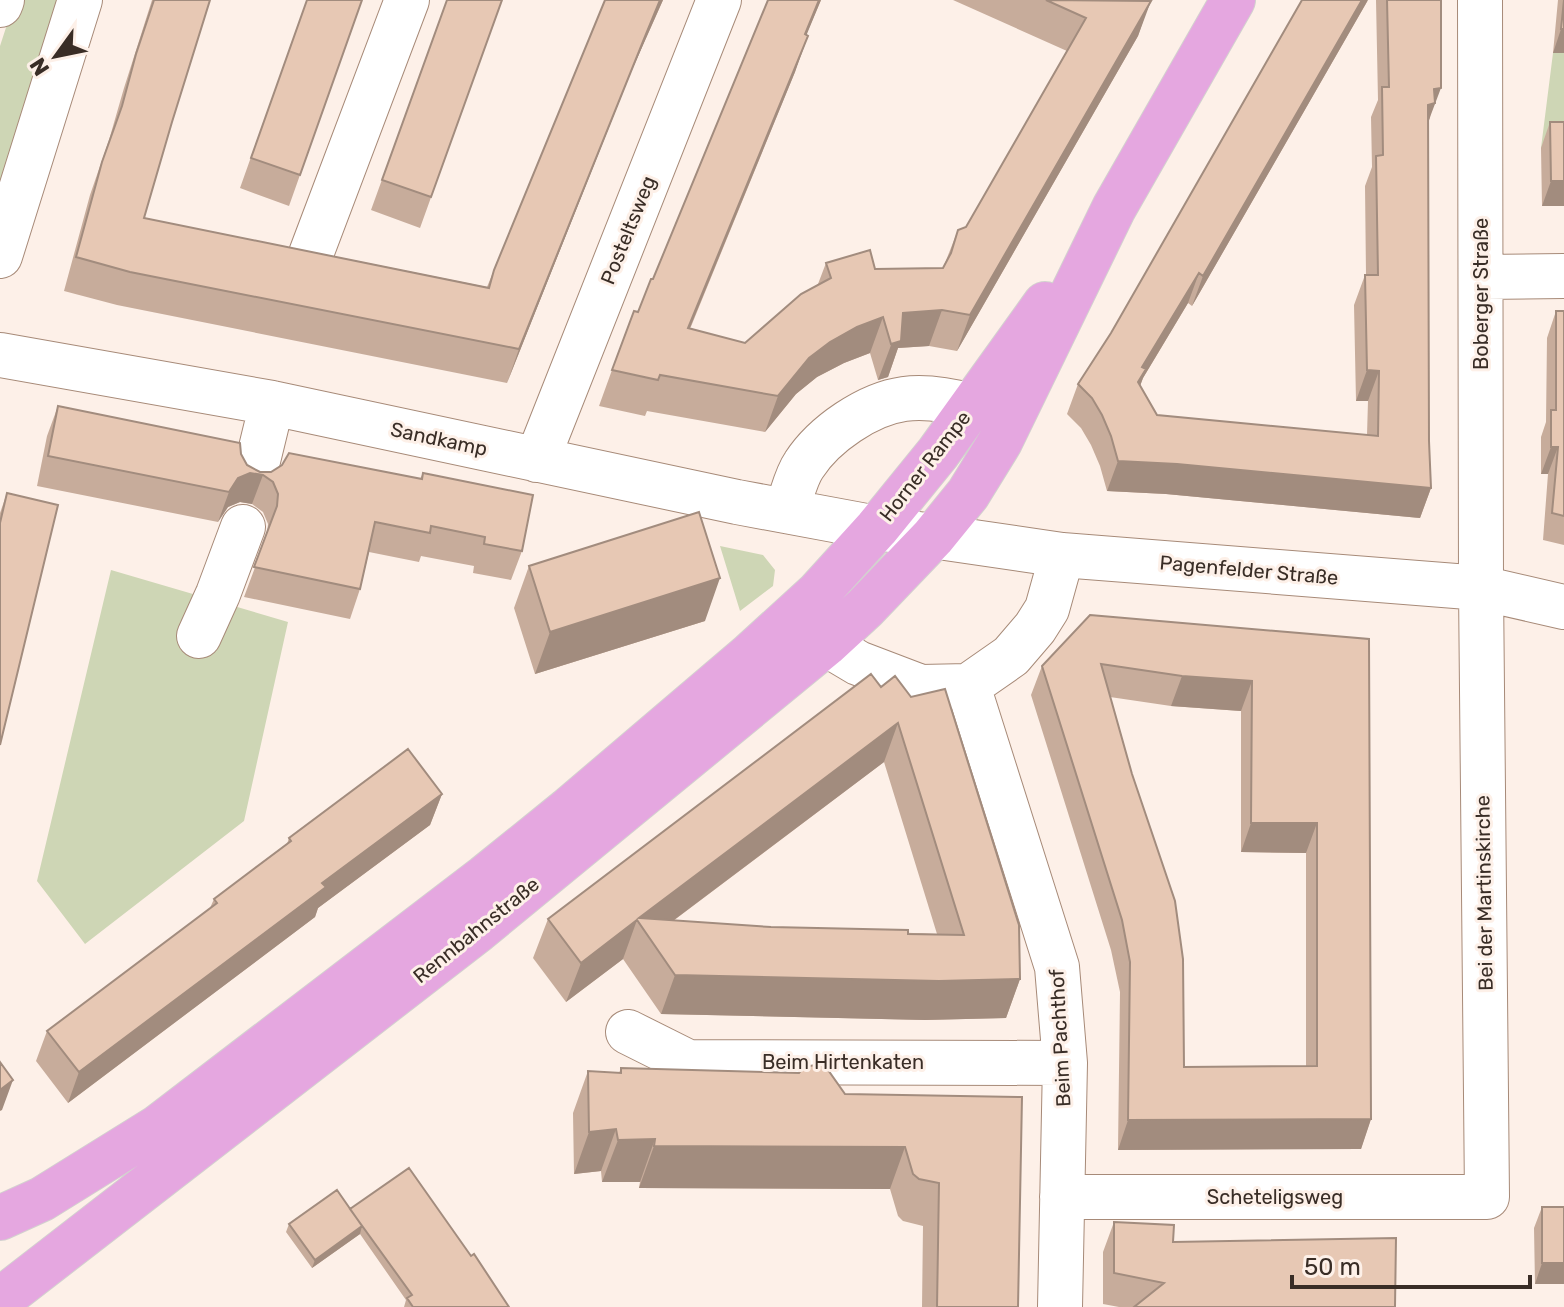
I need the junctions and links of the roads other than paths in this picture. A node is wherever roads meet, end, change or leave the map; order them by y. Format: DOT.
graph roads {
  1 [pos="80,0"];
  2 [pos="407,0"];
  3 [pos="719,0"];
  4 [pos="1233,0"];
  5 [pos="1480,0"];
  6 [pos="1114,208"];
  7 [pos="311,254"];
  8 [pos="0,256"];
  9 [pos="1564,276"];
  10 [pos="1482,277"];
  11 [pos="0,355"];
  12 [pos="272,403"];
  13 [pos="971,406"];
  14 [pos="537,460"];
  15 [pos="254,477"];
  16 [pos="786,511"];
  17 [pos="243,527"];
  18 [pos="877,528"];
  19 [pos="933,537"];
  20 [pos="1062,555"];
  21 [pos="1481,588"];
  22 [pos="1564,607"];
  23 [pos="199,636"];
  24 [pos="826,644"];
  25 [pos="968,686"];
  26 [pos="628,1032"];
  27 [pos="1065,1063"];
  28 [pos="1062,1197"];
  29 [pos="1487,1197"];
  30 [pos="0,1218"];
  31 [pos="0,1300"];
  32 [pos="1060,1307"];
  1 -- 8 [label="street"];
  2 -- 7 [label="street"];
  3 -- 14 [label="street, Posteltsweg"];
  4 -- 6 [label="main road, Horner Rampe"];
  5 -- 10 [label="street, Boberger Straße"];
  6 -- 13 [label="main road, Horner Rampe"];
  6 -- 19 [label="main road, Horner Rampe"];
  9 -- 10 [label="street"];
  10 -- 21 [label="street, Boberger Straße"];
  11 -- 12 [label="street, Sandkamp"];
  12 -- 14 [label="street, Sandkamp"];
  12 -- 15 [label="street"];
  13 -- 16 [label="street"];
  13 -- 18 [label="main road, Horner Rampe"];
  14 -- 16 [label="street, Sandkamp"];
  16 -- 18 [label="street, Sandkamp"];
  17 -- 23 [label="street"];
  18 -- 19 [label="street, Horner Rampe"];
  18 -- 30 [label="main road, Rennbahnstraße"];
  19 -- 20 [label="street, Pagenfelder Straße"];
  19 -- 24 [label="main road, Rennbahnstraße"];
  20 -- 21 [label="street, Pagenfelder Straße"];
  20 -- 25 [label="street"];
  21 -- 22 [label="street, Pagenfelder Straße"];
  21 -- 29 [label="street, Bei der Martinskirche"];
  24 -- 25 [label="street"];
  24 -- 31 [label="main road, Rennbahnstraße"];
  25 -- 27 [label="street, Beim Pachthof"];
  26 -- 27 [label="street, Beim Hirtenkaten"];
  27 -- 28 [label="street, Beim Pachthof"];
  28 -- 29 [label="street, Scheteligsweg"];
  28 -- 32 [label="street, Beim Pachthof"];
}
